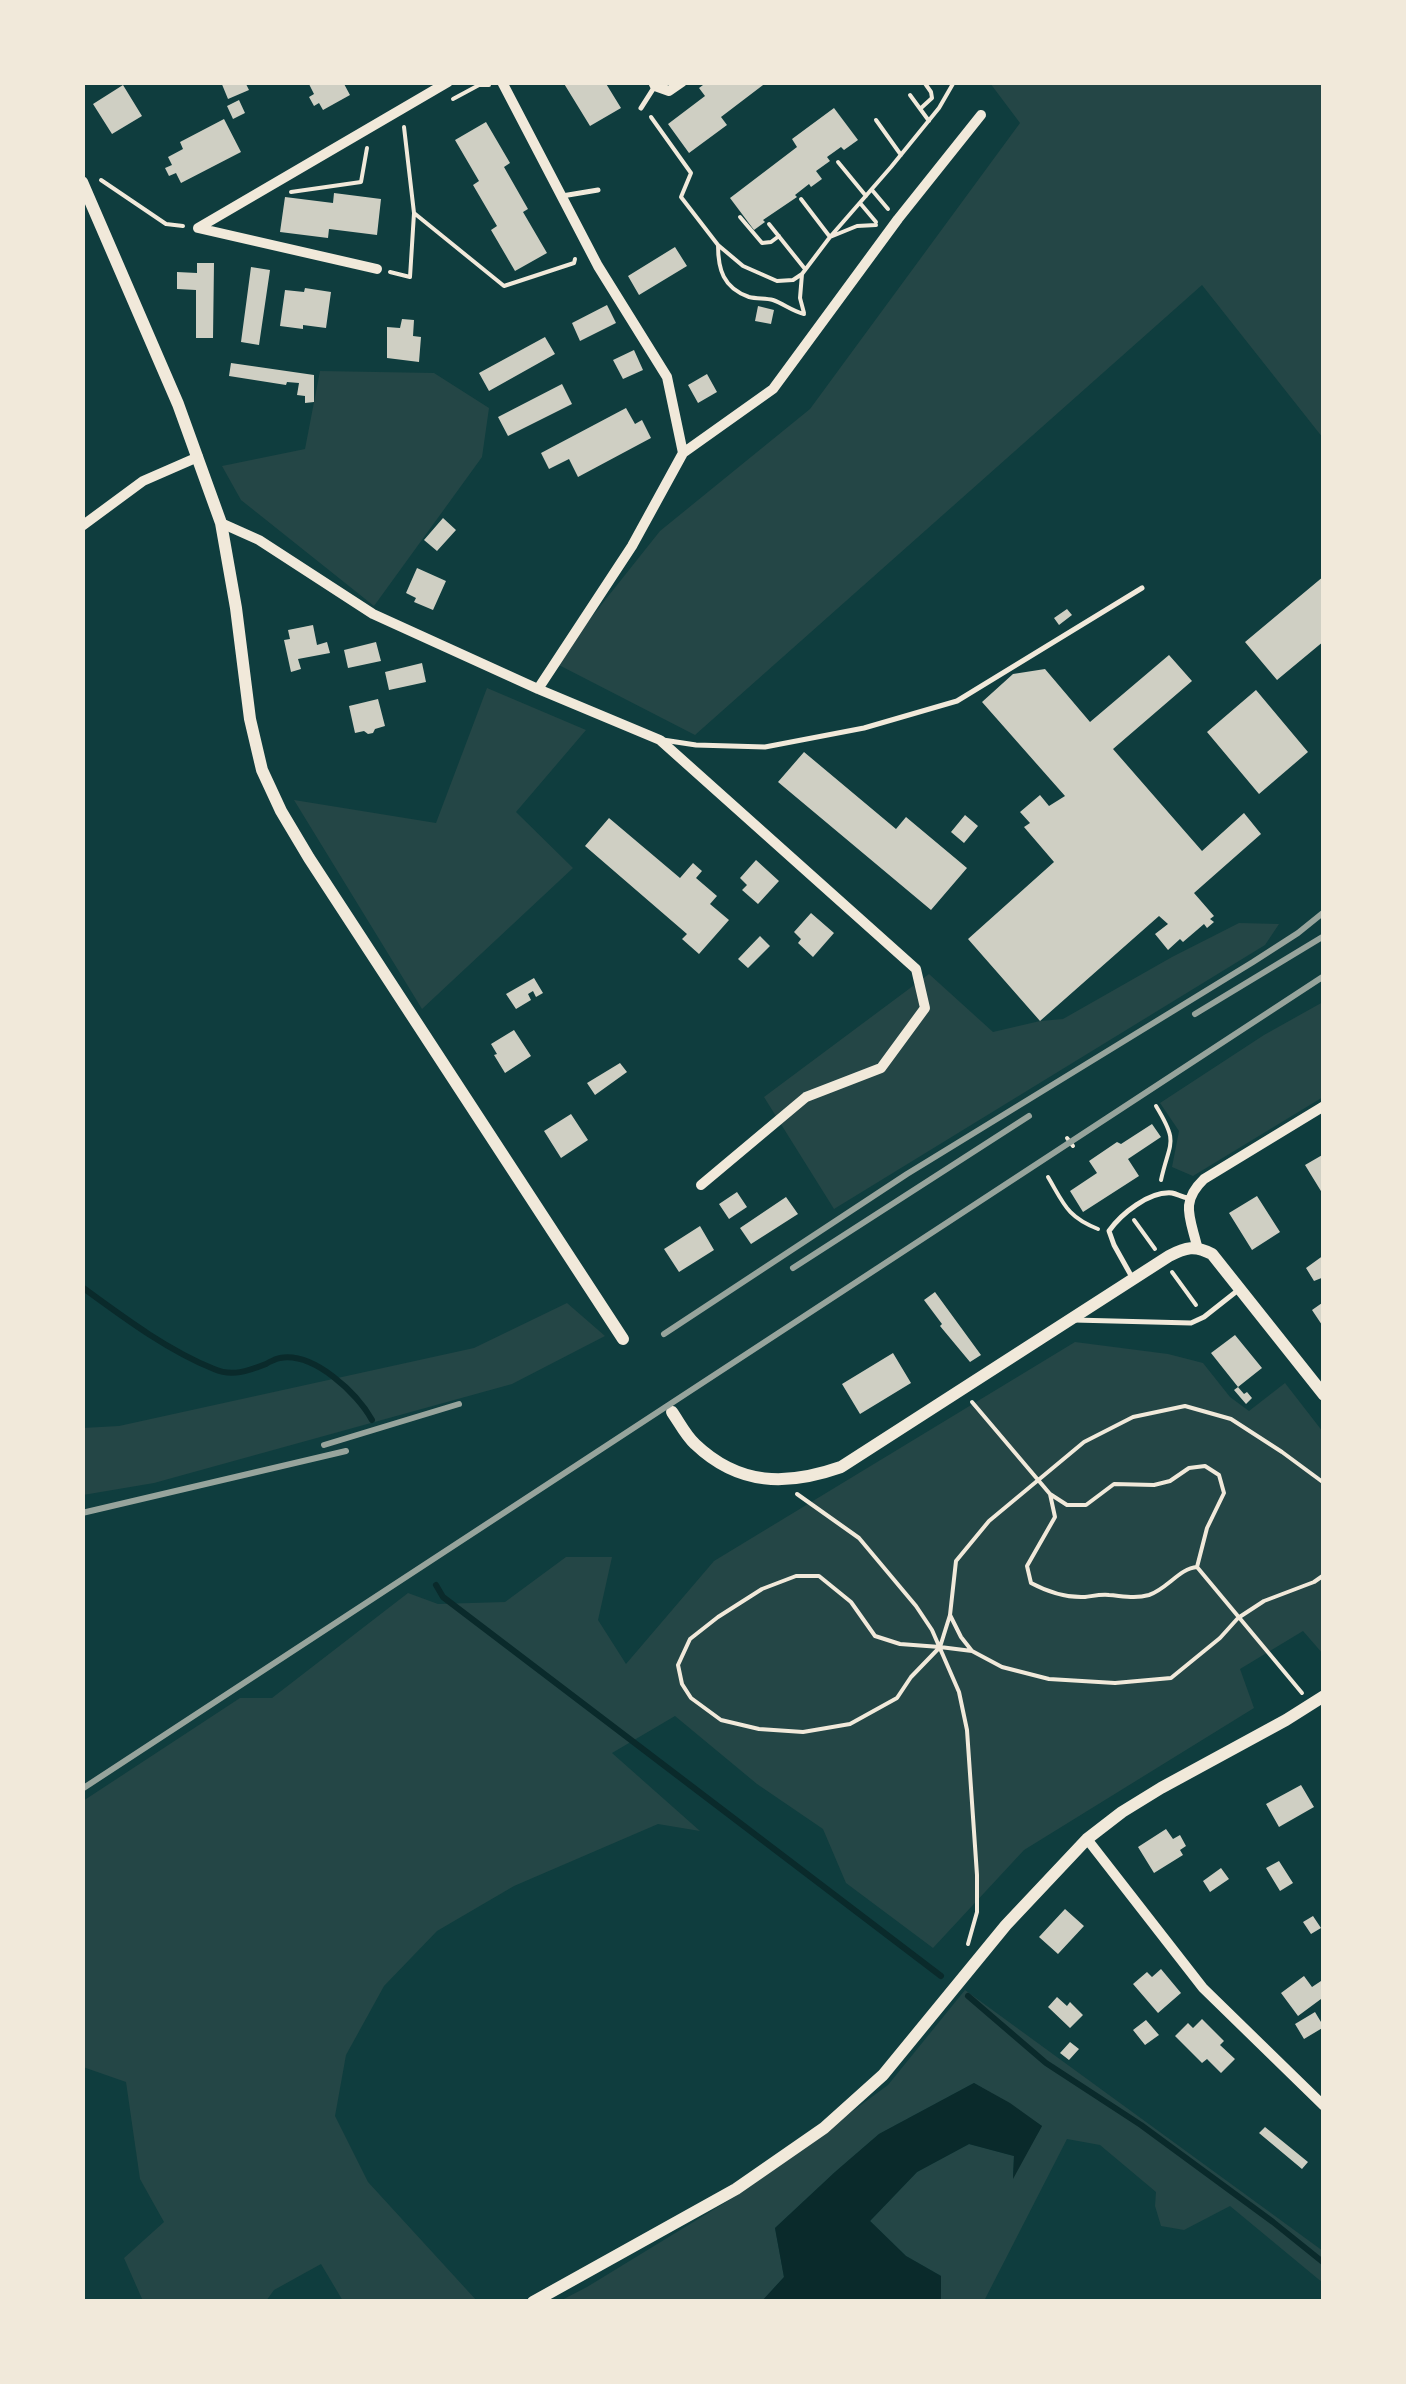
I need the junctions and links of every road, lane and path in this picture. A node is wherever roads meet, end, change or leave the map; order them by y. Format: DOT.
graph roads {
  1 [pos="448,82"];
  2 [pos="682,82"];
  3 [pos="924,82"];
  4 [pos="954,82"];
  5 [pos="654,84"];
  6 [pos="500,88"];
  7 [pos="910,96"];
  8 [pos="449,102"];
  9 [pos="642,107"];
  10 [pos="920,108"];
  11 [pos="981,115"];
  12 [pos="876,120"];
  13 [pos="929,121"];
  14 [pos="404,127"];
  15 [pos="367,148"];
  16 [pos="901,155"];
  17 [pos="838,162"];
  18 [pos="314,176"];
  19 [pos="90,180"];
  20 [pos="314,190"];
  21 [pos="598,190"];
  22 [pos="872,190"];
  23 [pos="287,192"];
  24 [pos="562,196"];
  25 [pos="866,196"];
  26 [pos="801,199"];
  27 [pos="860,202"];
  28 [pos="89,212"];
  29 [pos="414,212"];
  30 [pos="740,217"];
  31 [pos="898,219"];
  32 [pos="769,224"];
  33 [pos="198,228"];
  34 [pos="779,236"];
  35 [pos="830,237"];
  36 [pos="718,245"];
  37 [pos="576,251"];
  38 [pos="377,269"];
  39 [pos="804,271"];
  40 [pos="804,314"];
  41 [pos="814,333"];
  42 [pos="683,453"];
  43 [pos="198,457"];
  44 [pos="221,524"];
  45 [pos="82,526"];
  46 [pos="1142,588"];
  47 [pos="538,689"];
  48 [pos="660,740"];
  49 [pos="1156,1106"];
  50 [pos="1324,1106"];
  51 [pos="1066,1138"];
  52 [pos="1072,1146"];
  53 [pos="1048,1177"];
  54 [pos="701,1185"];
  55 [pos="1158,1196"];
  56 [pos="1188,1198"];
  57 [pos="1109,1231"];
  58 [pos="1197,1246"];
  59 [pos="1133,1279"];
  60 [pos="1240,1289"];
  61 [pos="1070,1320"];
  62 [pos="622,1339"];
  63 [pos="1324,1395"];
  64 [pos="972,1402"];
  65 [pos="672,1412"];
  66 [pos="776,1480"];
  67 [pos="1039,1480"];
  68 [pos="1324,1483"];
  69 [pos="1050,1494"];
  70 [pos="1197,1567"];
  71 [pos="1324,1575"];
  72 [pos="950,1615"];
  73 [pos="1238,1618"];
  74 [pos="940,1647"];
  75 [pos="972,1651"];
  76 [pos="1317,1700"];
  77 [pos="1086,1839"];
  78 [pos="964,1956"];
  79 [pos="1324,2106"];
  80 [pos="533,2302"];
  1 -- 33 [label="street"];
  2 -- 5 [label="street"];
  3 -- 10 [label="path"];
  4 -- 13 [label="path"];
  5 -- 9 [label="lane"];
  6 -- 8 [label="path"];
  6 -- 24 [label="street"];
  7 -- 10 [label="path"];
  9 -- 36 [label="path"];
  10 -- 13 [label="path"];
  11 -- 31 [label="street"];
  12 -- 16 [label="path"];
  13 -- 16 [label="path"];
  14 -- 29 [label="path"];
  15 -- 20 [label="path"];
  16 -- 22 [label="path"];
  17 -- 25 [label="path"];
  18 -- 20 [label="path"];
  19 -- 28 [label="street"];
  19 -- 33 [label="path"];
  20 -- 23 [label="path"];
  21 -- 24 [label="lane"];
  22 -- 25 [label="path"];
  22 -- 31 [label="path"];
  24 -- 42 [label="street"];
  25 -- 27 [label="path"];
  26 -- 35 [label="path"];
  27 -- 35 [label="path"];
  27 -- 35 [label="path"];
  28 -- 43 [label="street"];
  29 -- 37 [label="path"];
  29 -- 38 [label="path"];
  30 -- 34 [label="path"];
  31 -- 41 [label="street"];
  32 -- 34 [label="path"];
  33 -- 38 [label="street"];
  34 -- 39 [label="path"];
  35 -- 39 [label="path"];
  36 -- 39 [label="path"];
  36 -- 40 [label="path"];
  39 -- 40 [label="path"];
  40 -- 41 [label="path"];
  41 -- 42 [label="street"];
  42 -- 47 [label="street"];
  43 -- 44 [label="street"];
  43 -- 45 [label="street"];
  44 -- 47 [label="street"];
  44 -- 62 [label="street"];
  46 -- 48 [label="lane"];
  47 -- 48 [label="street"];
  48 -- 54 [label="street"];
  49 -- 55 [label="path"];
  50 -- 56 [label="street"];
  51 -- 52 [label="path"];
  53 -- 57 [label="path"];
  55 -- 56 [label="lane"];
  55 -- 57 [label="lane"];
  56 -- 58 [label="street"];
  57 -- 59 [label="lane"];
  58 -- 59 [label="street"];
  58 -- 60 [label="street"];
  59 -- 61 [label="street"];
  60 -- 61 [label="lane"];
  60 -- 63 [label="street"];
  61 -- 66 [label="street"];
  64 -- 67 [label="path"];
  65 -- 66 [label="street"];
  66 -- 74 [label="path"];
  67 -- 68 [label="path"];
  67 -- 69 [label="path"];
  67 -- 72 [label="path"];
  69 -- 70 [label="path"];
  69 -- 70 [label="path"];
  70 -- 73 [label="path"];
  71 -- 73 [label="path"];
  72 -- 74 [label="path"];
  72 -- 75 [label="path"];
  73 -- 75 [label="path"];
  73 -- 76 [label="path"];
  74 -- 74 [label="path"];
  74 -- 75 [label="path"];
  74 -- 78 [label="path"];
  76 -- 77 [label="street"];
  77 -- 79 [label="street"];
  77 -- 80 [label="street"];
}
